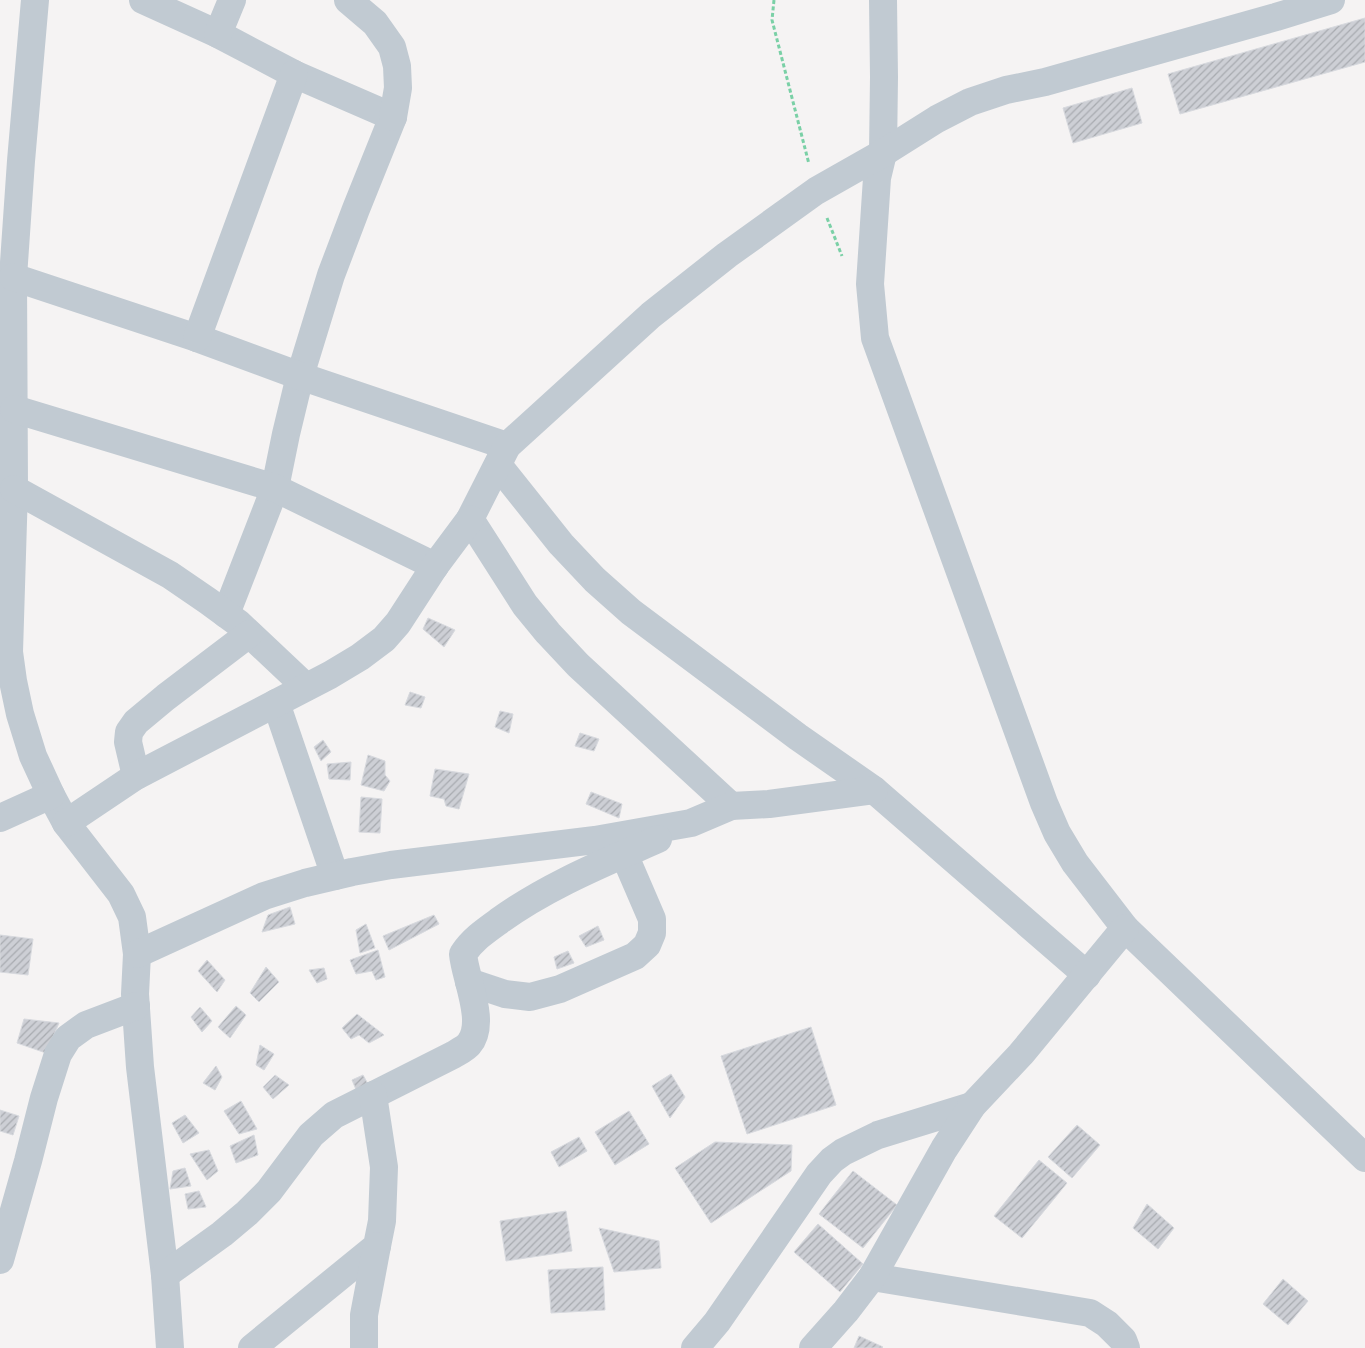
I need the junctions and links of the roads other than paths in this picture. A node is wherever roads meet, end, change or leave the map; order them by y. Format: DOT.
graph roads {
  1 [pos="35,0"];
  2 [pos="143,0"];
  3 [pos="232,0"];
  4 [pos="348,0"];
  5 [pos="883,0"];
  6 [pos="1331,0"];
  7 [pos="1274,9"];
  8 [pos="218,34"];
  9 [pos="294,74"];
  10 [pos="393,117"];
  11 [pos="883,152"];
  12 [pos="8,242"];
  13 [pos="13,277"];
  14 [pos="198,338"];
  15 [pos="300,376"];
  16 [pos="14,409"];
  17 [pos="502,456"];
  18 [pos="276,488"];
  19 [pos="14,489"];
  20 [pos="470,519"];
  21 [pos="435,566"];
  22 [pos="226,614"];
  23 [pos="249,634"];
  24 [pos="306,688"];
  25 [pos="276,703"];
  26 [pos="136,776"];
  27 [pos="874,790"];
  28 [pos="51,795"];
  29 [pos="732,806"];
  30 [pos="0,818"];
  31 [pos="66,823"];
  32 [pos="691,824"];
  33 [pos="624,854"];
  34 [pos="335,876"];
  35 [pos="1125,928"];
  36 [pos="137,954"];
  37 [pos="1087,975"];
  38 [pos="469,982"];
  39 [pos="136,1006"];
  40 [pos="373,1095"];
  41 [pos="972,1106"];
  42 [pos="1365,1158"];
  43 [pos="377,1246"];
  44 [pos="0,1260"];
  45 [pos="164,1275"];
  46 [pos="872,1276"];
  47 [pos="170,1348"];
  48 [pos="252,1348"];
  49 [pos="364,1348"];
  50 [pos="695,1348"];
  51 [pos="813,1348"];
  52 [pos="1126,1348"];
  1 -- 12 [label="street"];
  2 -- 8 [label="street"];
  3 -- 8 [label="street"];
  4 -- 10 [label="street"];
  5 -- 11 [label="street"];
  6 -- 7 [label="street"];
  7 -- 11 [label="street"];
  8 -- 9 [label="street"];
  9 -- 10 [label="street"];
  9 -- 14 [label="street"];
  10 -- 15 [label="street"];
  11 -- 17 [label="street"];
  11 -- 35 [label="street"];
  12 -- 13 [label="street"];
  13 -- 14 [label="street"];
  13 -- 16 [label="street"];
  14 -- 15 [label="street"];
  15 -- 17 [label="street"];
  15 -- 18 [label="street"];
  16 -- 18 [label="street"];
  16 -- 19 [label="street"];
  17 -- 20 [label="street"];
  17 -- 27 [label="street"];
  18 -- 21 [label="street"];
  18 -- 22 [label="street"];
  19 -- 22 [label="street"];
  19 -- 28 [label="street"];
  20 -- 21 [label="street"];
  20 -- 29 [label="street"];
  21 -- 24 [label="street"];
  22 -- 23 [label="street"];
  23 -- 24 [label="street"];
  23 -- 26 [label="street"];
  24 -- 25 [label="street"];
  25 -- 26 [label="street"];
  25 -- 34 [label="street"];
  26 -- 31 [label="street"];
  27 -- 29 [label="street"];
  27 -- 37 [label="street"];
  28 -- 30 [label="street"];
  28 -- 31 [label="street"];
  29 -- 32 [label="street"];
  31 -- 36 [label="street"];
  32 -- 33 [label="street"];
  32 -- 34 [label="street"];
  33 -- 38 [label="street"];
  33 -- 38 [label="street"];
  34 -- 36 [label="street"];
  35 -- 37 [label="street"];
  35 -- 42 [label="street"];
  36 -- 39 [label="street"];
  37 -- 41 [label="street"];
  38 -- 40 [label="street"];
  39 -- 44 [label="street"];
  39 -- 45 [label="street"];
  40 -- 43 [label="street"];
  40 -- 45 [label="street"];
  41 -- 46 [label="street"];
  41 -- 50 [label="street"];
  43 -- 48 [label="street"];
  43 -- 49 [label="street"];
  45 -- 47 [label="street"];
  46 -- 51 [label="street"];
  46 -- 52 [label="street"];
}
